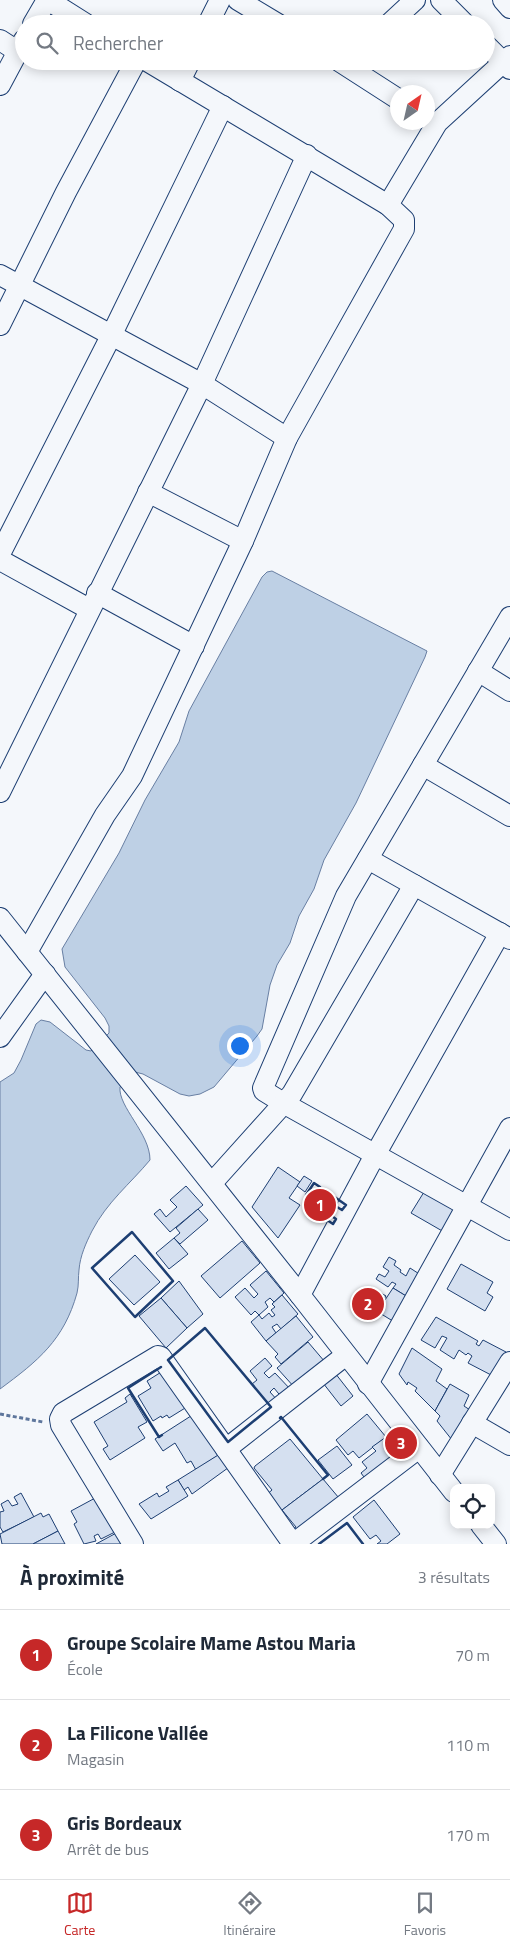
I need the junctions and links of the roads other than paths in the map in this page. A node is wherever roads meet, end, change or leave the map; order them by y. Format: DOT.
graph roads {
  1 [pos="47,0"];
  2 [pos="220,0"];
  3 [pos="238,0"];
  4 [pos="415,0"];
  5 [pos="441,0"];
  6 [pos="503,0"];
  7 [pos="267,6"];
  8 [pos="510,8"];
  9 [pos="38,15"];
  10 [pos="71,15"];
  11 [pos="212,15"];
  12 [pos="399,15"];
  13 [pos="456,15"];
  14 [pos="0,40"];
  15 [pos="15,44"];
  16 [pos="495,52"];
  17 [pos="15,56"];
  18 [pos="508,62"];
  19 [pos="131,70"];
  20 [pos="162,70"];
  21 [pos="186,70"];
  22 [pos="355,70"];
  23 [pos="180,81"];
  24 [pos="0,85"];
  25 [pos="390,94"];
  26 [pos="223,106"];
  27 [pos="435,118"];
  28 [pos="427,130"];
  29 [pos="307,155"];
  30 [pos="388,205"];
  31 [pos="0,275"];
  32 [pos="21,286"];
  33 [pos="0,325"];
  34 [pos="111,336"];
  35 [pos="202,384"];
  36 [pos="287,438"];
  37 [pos="148,492"];
  38 [pos="243,541"];
  39 [pos="0,554"];
  40 [pos="0,560"];
  41 [pos="93,601"];
  42 [pos="510,616"];
  43 [pos="194,646"];
  44 [pos="478,671"];
  45 [pos="510,691"];
  46 [pos="423,765"];
  47 [pos="0,792"];
  48 [pos="510,816"];
  49 [pos="368,859"];
  50 [pos="414,885"];
  51 [pos="0,918"];
  52 [pos="505,936"];
  53 [pos="27,952"];
  54 [pos="44,974"];
  55 [pos="0,1037"];
  56 [pos="285,1104"];
  57 [pos="510,1128"];
  58 [pos="376,1155"];
  59 [pos="212,1183"];
  60 [pos="467,1206"];
  61 [pos="510,1230"];
  62 [pos="300,1295"];
  63 [pos="346,1355"];
  64 [pos="510,1362"];
  65 [pos="368,1384"];
  66 [pos="472,1423"];
  67 [pos="510,1445"];
  68 [pos="419,1448"];
  69 [pos="226,1449"];
  70 [pos="440,1475"];
  71 [pos="450,1487"];
  72 [pos="484,1529"];
  73 [pos="133,1544"];
  74 [pos="293,1544"];
  75 [pos="496,1544"];
  1 -- 9 [label="street"];
  1 -- 10 [label="street"];
  2 -- 11 [label="street"];
  3 -- 7 [label="street"];
  4 -- 12 [label="street"];
  5 -- 13 [label="street"];
  6 -- 8 [label="street"];
  14 -- 15 [label="street"];
  16 -- 18 [label="street"];
  17 -- 24 [label="street"];
  18 -- 27 [label="street"];
  19 -- 32 [label="street"];
  20 -- 23 [label="street"];
  21 -- 23 [label="street"];
  22 -- 25 [label="street"];
  23 -- 26 [label="street"];
  26 -- 29 [label="street"];
  26 -- 34 [label="street"];
  28 -- 30 [label="street"];
  29 -- 30 [label="street"];
  29 -- 35 [label="street"];
  30 -- 36 [label="street"];
  31 -- 32 [label="street"];
  32 -- 33 [label="street"];
  32 -- 34 [label="street"];
  34 -- 35 [label="street"];
  34 -- 39 [label="street"];
  35 -- 36 [label="street"];
  35 -- 37 [label="street"];
  36 -- 38 [label="street"];
  37 -- 38 [label="street"];
  37 -- 41 [label="street"];
  38 -- 43 [label="street"];
  40 -- 41 [label="street"];
  41 -- 43 [label="street"];
  41 -- 47 [label="street"];
  42 -- 44 [label="street"];
  43 -- 53 [label="street"];
  44 -- 45 [label="street"];
  44 -- 46 [label="street"];
  46 -- 48 [label="street"];
  46 -- 49 [label="street"];
  49 -- 50 [label="street"];
  49 -- 56 [label="street"];
  50 -- 52 [label="street"];
  50 -- 56 [label="street"];
  51 -- 53 [label="street"];
  52 -- 58 [label="street"];
  53 -- 54 [label="street"];
  54 -- 55 [label="street"];
  54 -- 59 [label="street"];
  56 -- 58 [label="street"];
  56 -- 59 [label="street"];
  57 -- 60 [label="street"];
  58 -- 60 [label="street"];
  58 -- 62 [label="street"];
  59 -- 62 [label="street"];
  60 -- 61 [label="street"];
  60 -- 65 [label="street"];
  62 -- 63 [label="street"];
  63 -- 65 [label="street"];
  63 -- 69 [label="street"];
  64 -- 66 [label="street"];
  65 -- 68 [label="street"];
  66 -- 67 [label="street"];
  66 -- 70 [label="street"];
  68 -- 70 [label="street"];
  68 -- 74 [label="street"];
  69 -- 73 [label="street"];
  69 -- 74 [label="street"];
  70 -- 71 [label="street"];
  72 -- 75 [label="street"];
}
